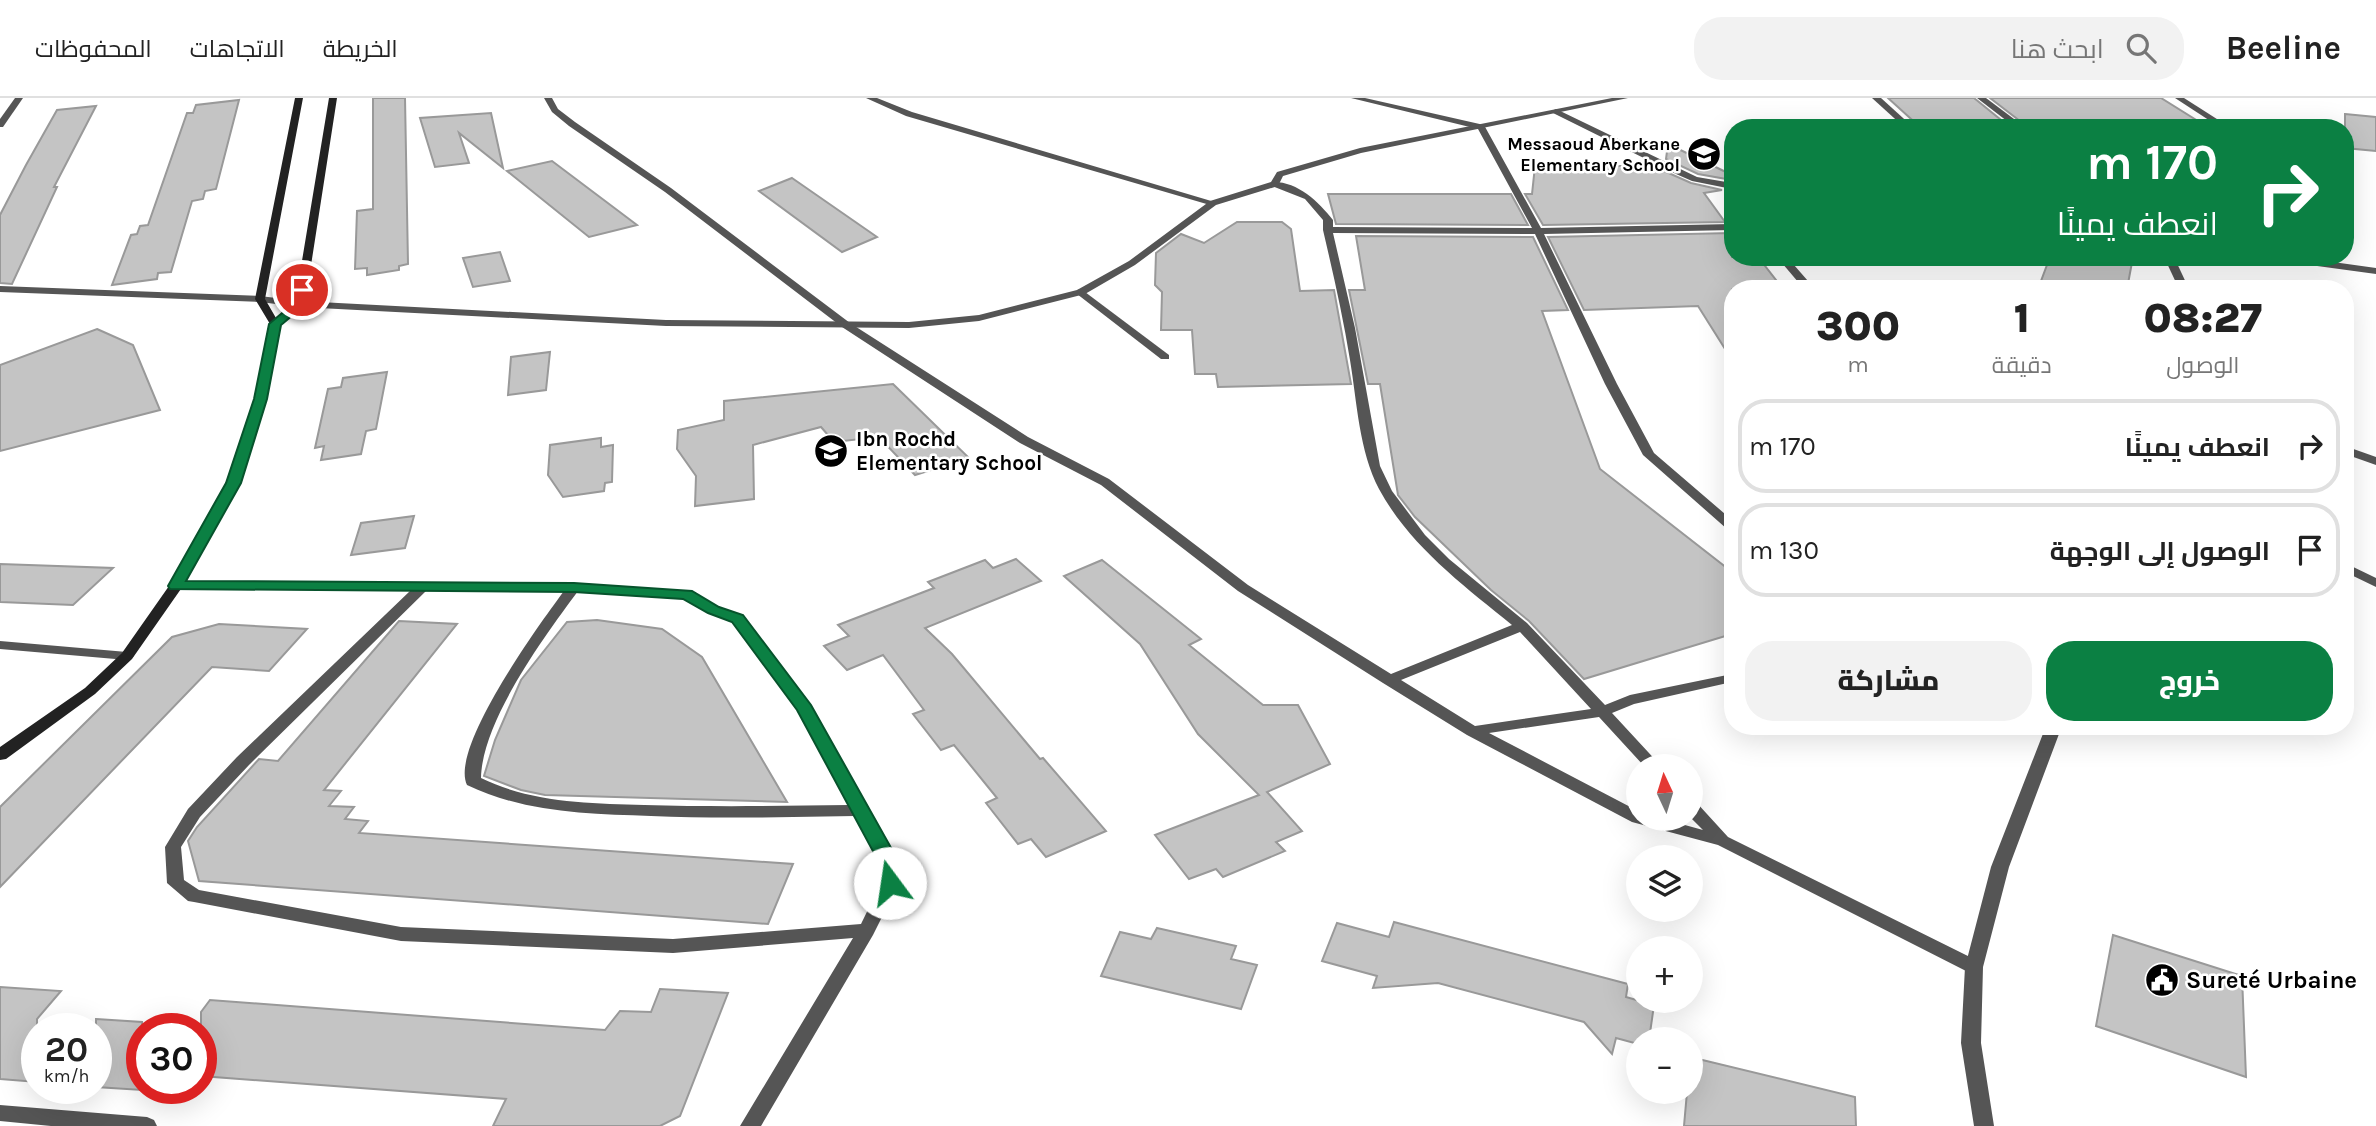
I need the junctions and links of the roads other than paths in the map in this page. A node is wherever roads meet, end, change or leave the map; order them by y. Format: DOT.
graph roads {
  1 [pos="19,98"];
  2 [pos="299,98"];
  3 [pos="333,98"];
  4 [pos="548,98"];
  5 [pos="870,98"];
  6 [pos="1354,98"];
  7 [pos="1624,98"];
  8 [pos="1876,98"];
  9 [pos="1981,98"];
  10 [pos="2179,98"];
  11 [pos="1556,111"];
  12 [pos="1900,119"];
  13 [pos="2010,119"];
  14 [pos="2213,119"];
  15 [pos="0,125"];
  16 [pos="1481,127"];
  17 [pos="1275,184"];
  18 [pos="1724,184"];
  19 [pos="1213,203"];
  20 [pos="1724,227"];
  21 [pos="1328,230"];
  22 [pos="1538,231"];
  23 [pos="1790,266"];
  24 [pos="2348,266"];
  25 [pos="2376,271"];
  26 [pos="1802,280"];
  27 [pos="0,289"];
  28 [pos="1081,292"];
  29 [pos="260,299"];
  30 [pos="300,304"];
  31 [pos="275,324"];
  32 [pos="846,325"];
  33 [pos="1165,356"];
  34 [pos="2354,453"];
  35 [pos="2376,461"];
  36 [pos="1724,519"];
  37 [pos="2354,572"];
  38 [pos="2376,583"];
  39 [pos="176,586"];
  40 [pos="422,587"];
  41 [pos="574,587"];
  42 [pos="1522,626"];
  43 [pos="0,645"];
  44 [pos="127,656"];
  45 [pos="1388,680"];
  46 [pos="1724,680"];
  47 [pos="1602,712"];
  48 [pos="1472,731"];
  49 [pos="2051,735"];
  50 [pos="1642,754"];
  51 [pos="0,755"];
  52 [pos="860,810"];
  53 [pos="1626,811"];
  54 [pos="1703,820"];
  55 [pos="1686,831"];
  56 [pos="1723,841"];
  57 [pos="867,930"];
  58 [pos="1974,967"];
  59 [pos="0,1113"];
  60 [pos="147,1126"];
  61 [pos="751,1126"];
  62 [pos="1983,1126"];
  1 -- 15 [label="street"];
  2 -- 29 [label="main road"];
  3 -- 30 [label="main road"];
  4 -- 32 [label="street"];
  5 -- 19 [label="street"];
  6 -- 16 [label="street"];
  7 -- 11 [label="street"];
  8 -- 12 [label="street"];
  9 -- 13 [label="street"];
  10 -- 14 [label="street"];
  11 -- 16 [label="street"];
  11 -- 18 [label="street"];
  16 -- 17 [label="street"];
  16 -- 22 [label="street"];
  17 -- 19 [label="street"];
  17 -- 21 [label="street"];
  19 -- 28 [label="street"];
  20 -- 22 [label="street"];
  21 -- 22 [label="street"];
  21 -- 42 [label="street"];
  22 -- 36 [label="street"];
  23 -- 26 [label="street"];
  24 -- 25 [label="street"];
  27 -- 29 [label="street"];
  28 -- 32 [label="street"];
  28 -- 33 [label="street"];
  29 -- 30 [label="street"];
  29 -- 31 [label="main road"];
  30 -- 31 [label="main road"];
  30 -- 32 [label="street"];
  31 -- 39 [label="main road"];
  32 -- 45 [label="street"];
  34 -- 35 [label="street"];
  37 -- 38 [label="street"];
  39 -- 40 [label="street"];
  39 -- 44 [label="main road"];
  40 -- 41 [label="street"];
  40 -- 57 [label="street"];
  41 -- 52 [label="street"];
  41 -- 52 [label="street"];
  42 -- 45 [label="street"];
  42 -- 47 [label="street"];
  43 -- 44 [label="street"];
  44 -- 51 [label="main road"];
  45 -- 48 [label="street"];
  46 -- 47 [label="street"];
  47 -- 48 [label="street"];
  47 -- 50 [label="street"];
  48 -- 53 [label="street"];
  49 -- 58 [label="street"];
  52 -- 57 [label="street"];
  54 -- 56 [label="street"];
  55 -- 56 [label="street"];
  56 -- 58 [label="street"];
  57 -- 61 [label="street"];
  58 -- 62 [label="street"];
  59 -- 60 [label="street"];
}
